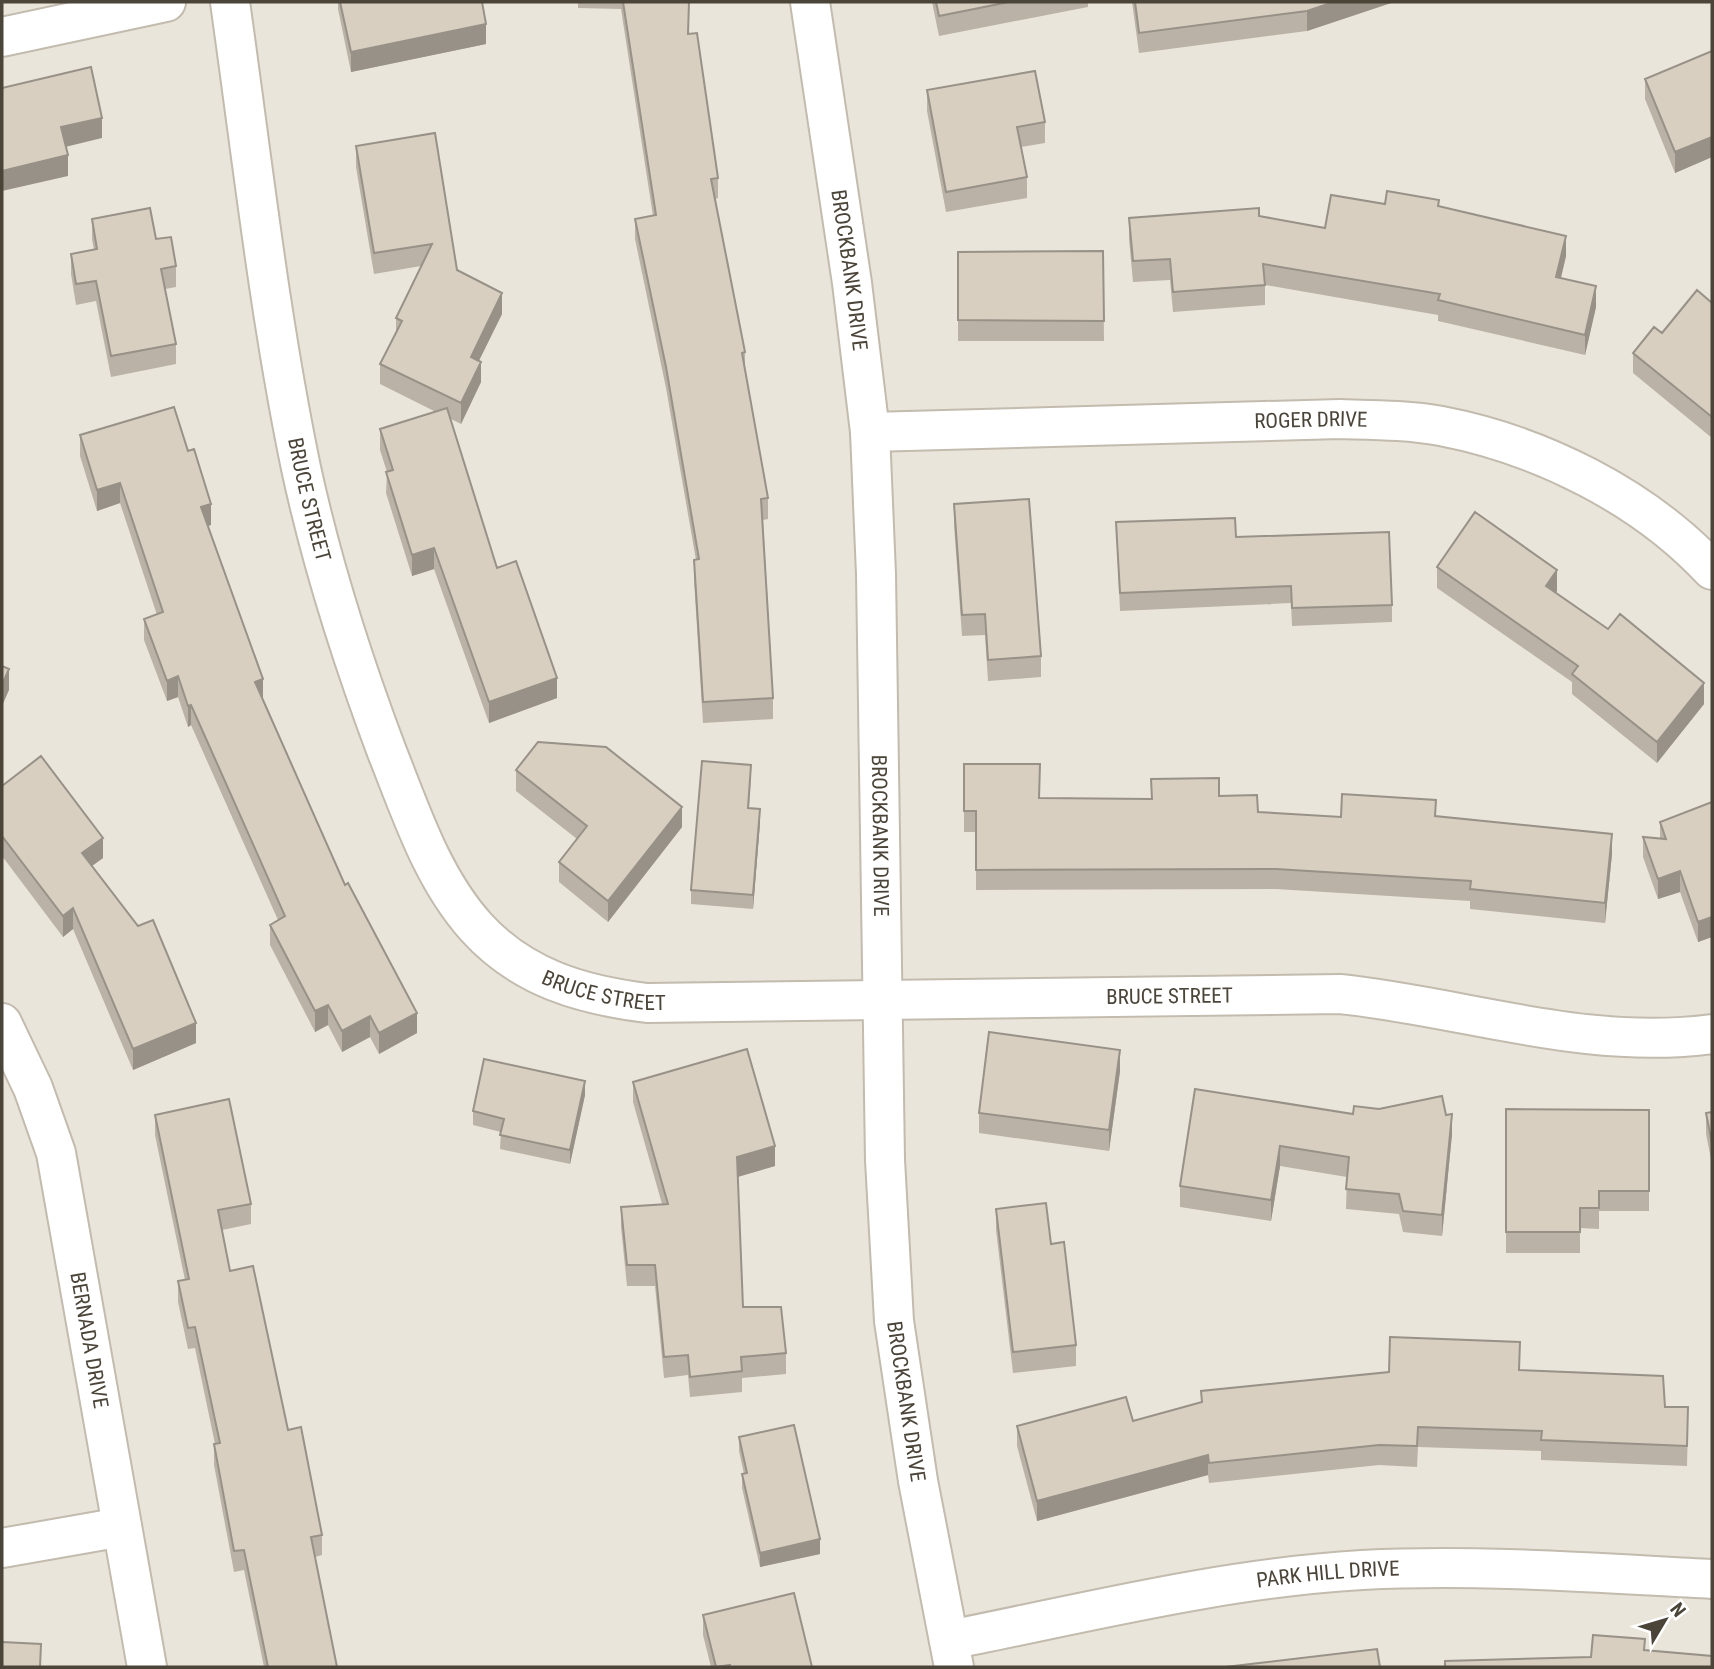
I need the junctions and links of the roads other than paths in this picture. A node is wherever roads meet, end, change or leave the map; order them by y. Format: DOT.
graph roads {
  1 [pos="166,2"];
  2 [pos="230,2"];
  3 [pos="810,2"];
  4 [pos="2,37"];
  5 [pos="870,432"];
  6 [pos="1712,570"];
  7 [pos="884,999"];
  8 [pos="2,1023"];
  9 [pos="1712,1034"];
  10 [pos="122,1527"];
  11 [pos="2,1548"];
  12 [pos="1712,1579"];
  13 [pos="951,1654"];
  14 [pos="147,1667"];
  1 -- 4 [label="street"];
  2 -- 7 [label="street, BRUCE STREET"];
  3 -- 5 [label="street, BROCKBANK DRIVE"];
  5 -- 6 [label="street, ROGER DRIVE"];
  5 -- 7 [label="street, BROCKBANK DRIVE"];
  7 -- 9 [label="street, BRUCE STREET"];
  7 -- 13 [label="street, BROCKBANK DRIVE"];
  8 -- 10 [label="street, BERNADA DRIVE"];
  10 -- 11 [label="street"];
  10 -- 14 [label="street, BERNADA DRIVE"];
  12 -- 13 [label="street, PARK HILL DRIVE"];
}
